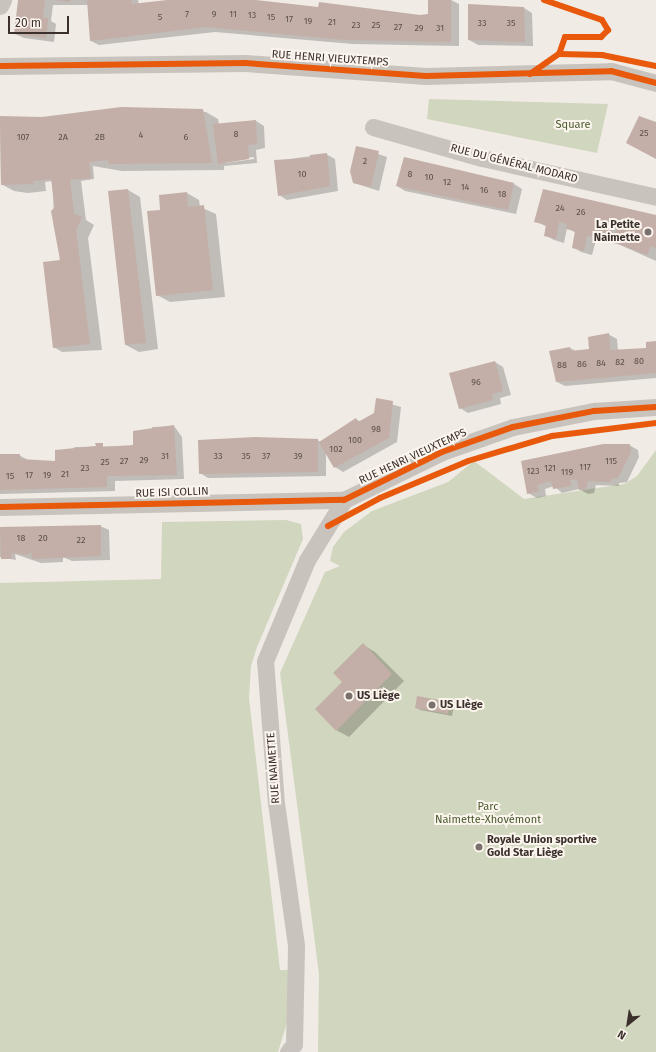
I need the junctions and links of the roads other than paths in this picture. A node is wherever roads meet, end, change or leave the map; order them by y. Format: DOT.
graph roads {
  1 [pos="3,0"];
  2 [pos="0,6"];
  3 [pos="0,66"];
  4 [pos="656,84"];
  5 [pos="373,127"];
  6 [pos="656,197"];
  7 [pos="656,407"];
  8 [pos="344,500"];
  9 [pos="0,507"];
  10 [pos="288,1052"];
  1 -- 2 [label="street"];
  3 -- 4 [label="street, RUE HENRI VIEUXTEMPS"];
  5 -- 6 [label="street, RUE DU GÉNÉRAL MODARD"];
  7 -- 8 [label="street, RUE HENRI VIEUXTEMPS"];
  8 -- 9 [label="street, RUE ISI COLLIN"];
  8 -- 10 [label="street, RUE NAIMETTE"];
}
